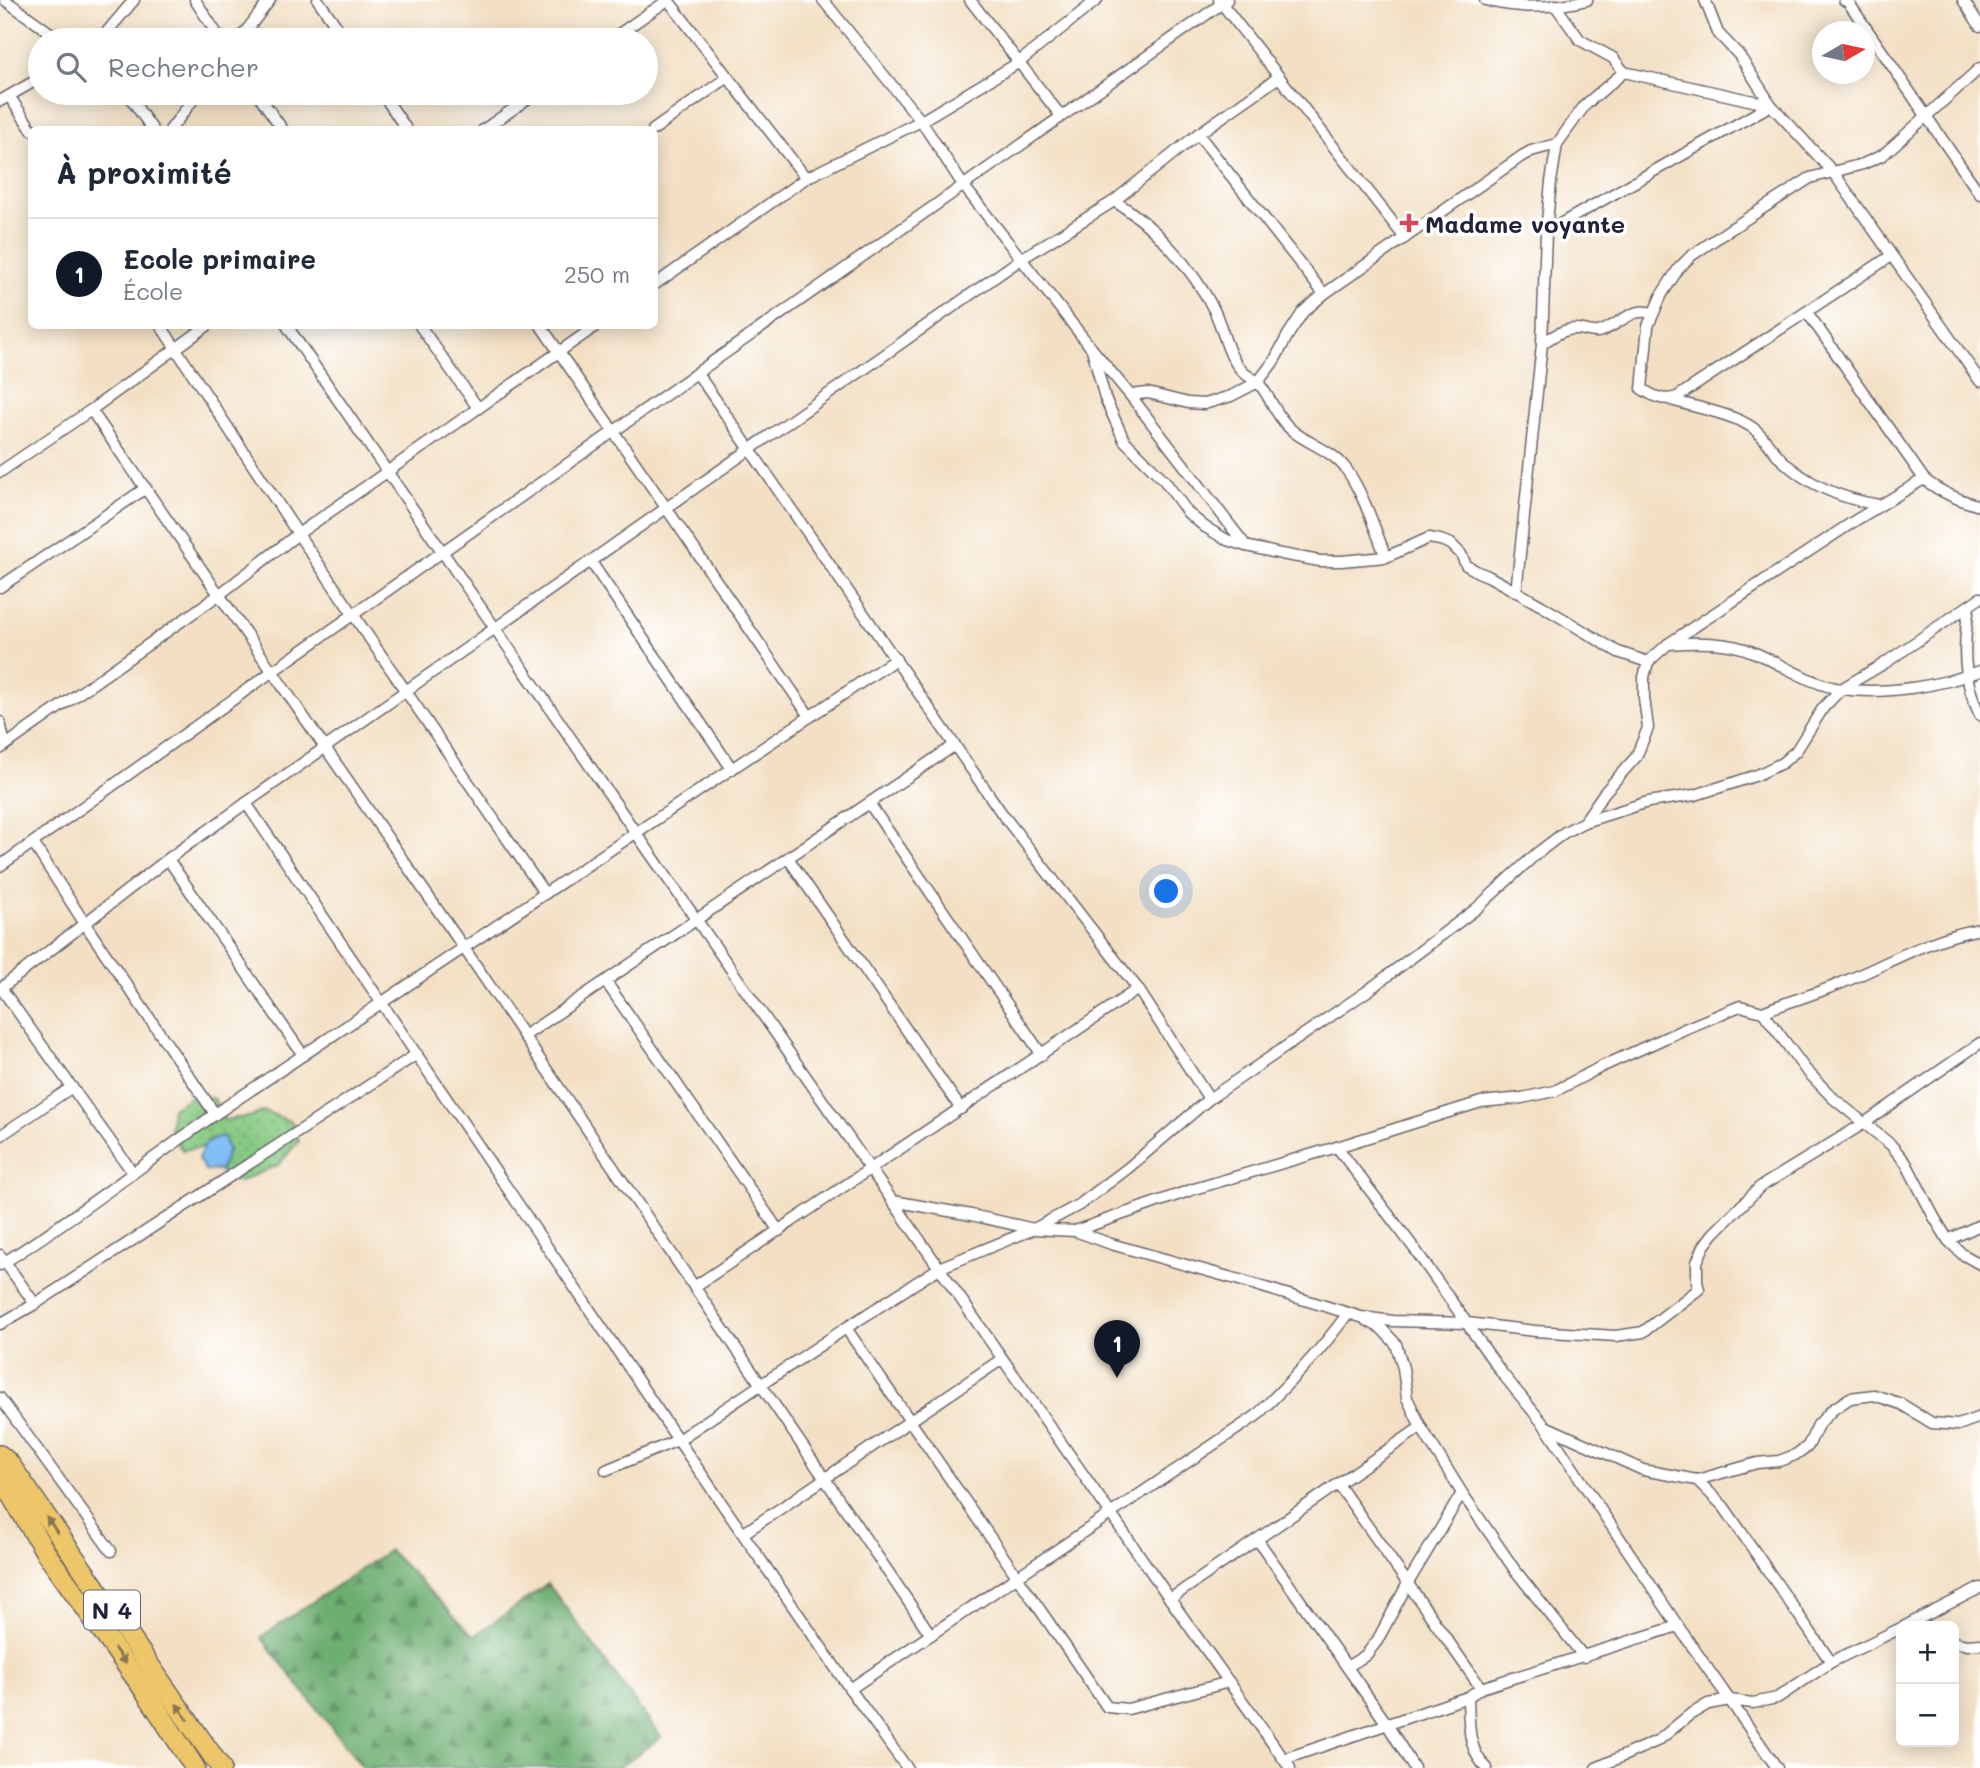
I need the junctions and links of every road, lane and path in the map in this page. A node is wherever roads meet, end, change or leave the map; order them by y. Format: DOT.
graph roads {
  1 [pos="5,0"];
  2 [pos="134,0"];
  3 [pos="195,0"];
  4 [pos="271,0"];
  5 [pos="318,0"];
  6 [pos="823,0"];
  7 [pos="970,0"];
  8 [pos="1097,0"];
  9 [pos="1485,0"];
  10 [pos="1587,0"];
  11 [pos="1704,0"];
  12 [pos="1844,0"];
  13 [pos="1963,0"];
  14 [pos="1223,1"];
  15 [pos="1555,5"];
  16 [pos="1980,26"];
  17 [pos="44,28"];
  18 [pos="110,28"];
  19 [pos="213,28"];
  20 [pos="249,28"];
  21 [pos="338,28"];
  22 [pos="627,28"];
  23 [pos="1018,63"];
  24 [pos="1980,68"];
  25 [pos="1624,72"];
  26 [pos="728,77"];
  27 [pos="1279,77"];
  28 [pos="28,85"];
  29 [pos="4,99"];
  30 [pos="135,105"];
  31 [pos="189,105"];
  32 [pos="265,105"];
  33 [pos="390,105"];
  34 [pos="519,105"];
  35 [pos="1771,105"];
  36 [pos="1061,116"];
  37 [pos="1925,117"];
  38 [pos="921,121"];
  39 [pos="28,126"];
  40 [pos="150,126"];
  41 [pos="173,126"];
  42 [pos="280,126"];
  43 [pos="404,126"];
  44 [pos="489,126"];
  45 [pos="658,126"];
  46 [pos="1198,134"];
  47 [pos="1557,144"];
  48 [pos="1833,172"];
  49 [pos="806,178"];
  50 [pos="963,185"];
  51 [pos="1980,194"];
  52 [pos="1114,201"];
  53 [pos="1546,233"];
  54 [pos="1405,238"];
  55 [pos="1891,256"];
  56 [pos="1021,259"];
  57 [pos="658,282"];
  58 [pos="1324,294"];
  59 [pos="1807,312"];
  60 [pos="1653,314"];
  61 [pos="163,329"];
  62 [pos="203,329"];
  63 [pos="289,329"];
  64 [pos="423,329"];
  65 [pos="543,329"];
  66 [pos="592,329"];
  67 [pos="1542,344"];
  68 [pos="177,348"];
  69 [pos="1092,349"];
  70 [pos="559,351"];
  71 [pos="697,373"];
  72 [pos="1980,381"];
  73 [pos="1258,382"];
  74 [pos="1130,395"];
  75 [pos="1671,400"];
  76 [pos="478,408"];
  77 [pos="91,410"];
  78 [pos="614,431"];
  79 [pos="750,450"];
  80 [pos="387,471"];
  81 [pos="0,472"];
  82 [pos="1924,479"];
  83 [pos="146,488"];
  84 [pos="1879,505"];
  85 [pos="1980,506"];
  86 [pos="667,508"];
  87 [pos="298,534"];
  88 [pos="1246,546"];
  89 [pos="443,551"];
  90 [pos="1386,557"];
  91 [pos="591,562"];
  92 [pos="0,587"];
  93 [pos="1516,592"];
  94 [pos="220,594"];
  95 [pos="1980,597"];
  96 [pos="1969,606"];
  97 [pos="353,614"];
  98 [pos="496,629"];
  99 [pos="1668,644"];
  100 [pos="896,660"];
  101 [pos="1648,662"];
  102 [pos="272,671"];
  103 [pos="1980,671"];
  104 [pos="1966,677"];
  105 [pos="1841,689"];
  106 [pos="407,692"];
  107 [pos="1980,715"];
  108 [pos="810,717"];
  109 [pos="0,722"];
  110 [pos="955,745"];
  111 [pos="3,747"];
  112 [pos="326,748"];
  113 [pos="732,769"];
  114 [pos="246,803"];
  115 [pos="869,803"];
  116 [pos="1584,822"];
  117 [pos="636,833"];
  118 [pos="33,843"];
  119 [pos="788,858"];
  120 [pos="168,859"];
  121 [pos="0,866"];
  122 [pos="545,894"];
  123 [pos="697,920"];
  124 [pos="85,924"];
  125 [pos="1979,931"];
  126 [pos="464,948"];
  127 [pos="606,982"];
  128 [pos="0,988"];
  129 [pos="1138,989"];
  130 [pos="381,1002"];
  131 [pos="1763,1012"];
  132 [pos="524,1036"];
  133 [pos="1980,1043"];
  134 [pos="417,1054"];
  135 [pos="303,1055"];
  136 [pos="1042,1055"];
  137 [pos="72,1087"];
  138 [pos="1209,1099"];
  139 [pos="961,1109"];
  140 [pos="215,1114"];
  141 [pos="1863,1124"];
  142 [pos="0,1136"];
  143 [pos="1338,1147"];
  144 [pos="870,1169"];
  145 [pos="133,1173"];
  146 [pos="893,1201"];
  147 [pos="1980,1225"];
  148 [pos="1034,1229"];
  149 [pos="779,1231"];
  150 [pos="1075,1231"];
  151 [pos="1948,1240"];
  152 [pos="2,1260"];
  153 [pos="1980,1264"];
  154 [pos="939,1268"];
  155 [pos="694,1287"];
  156 [pos="35,1304"];
  157 [pos="1348,1313"];
  158 [pos="1361,1317"];
  159 [pos="0,1324"];
  160 [pos="1467,1324"];
  161 [pos="846,1328"];
  162 [pos="1002,1359"];
  163 [pos="760,1384"];
  164 [pos="0,1398"];
  165 [pos="1980,1417"];
  166 [pos="912,1421"];
  167 [pos="1545,1426"];
  168 [pos="1421,1427"];
  169 [pos="678,1440"];
  170 [pos="0,1455"];
  171 [pos="606,1470"];
  172 [pos="0,1477"];
  173 [pos="825,1479"];
  174 [pos="1697,1480"];
  175 [pos="1338,1484"];
  176 [pos="1462,1493"];
  177 [pos="1110,1514"];
  178 [pos="744,1532"];
  179 [pos="1257,1539"];
  180 [pos="111,1551"];
  181 [pos="1018,1576"];
  182 [pos="1408,1583"];
  183 [pos="1980,1588"];
  184 [pos="1170,1600"];
  185 [pos="1929,1621"];
  186 [pos="1678,1626"];
  187 [pos="1896,1630"];
  188 [pos="930,1635"];
  189 [pos="1959,1643"];
  190 [pos="1980,1644"];
  191 [pos="1584,1657"];
  192 [pos="1831,1662"];
  193 [pos="1347,1667"];
  194 [pos="1229,1682"];
  195 [pos="1481,1688"];
  196 [pos="850,1689"];
  197 [pos="1468,1697"];
  198 [pos="1730,1700"];
  199 [pos="1387,1724"];
  200 [pos="1287,1764"];
  201 [pos="192,1766"];
  202 [pos="221,1768"];
  203 [pos="907,1768"];
  204 [pos="1414,1768"];
  205 [pos="1487,1768"];
  206 [pos="1596,1768"];
  207 [pos="1777,1768"];
  1 -- 17 [label="street"];
  2 -- 18 [label="street"];
  3 -- 19 [label="street"];
  4 -- 20 [label="street"];
  5 -- 21 [label="street"];
  6 -- 38 [label="street"];
  7 -- 23 [label="street"];
  8 -- 23 [label="street"];
  9 -- 15 [label="street"];
  10 -- 15 [label="street"];
  11 -- 35 [label="street"];
  12 -- 37 [label="street"];
  13 -- 16 [label="street"];
  14 -- 27 [label="street"];
  14 -- 36 [label="street"];
  15 -- 25 [label="street"];
  22 -- 26 [label="street"];
  23 -- 36 [label="street"];
  23 -- 38 [label="street"];
  24 -- 37 [label="street"];
  25 -- 35 [label="street"];
  25 -- 47 [label="street"];
  26 -- 45 [label="street"];
  26 -- 49 [label="street"];
  27 -- 46 [label="street"];
  27 -- 54 [label="street"];
  28 -- 29 [label="street"];
  29 -- 39 [label="street"];
  30 -- 40 [label="street"];
  31 -- 41 [label="street"];
  32 -- 42 [label="street"];
  33 -- 43 [label="street"];
  34 -- 44 [label="street"];
  35 -- 48 [label="street"];
  35 -- 53 [label="street"];
  36 -- 50 [label="street"];
  37 -- 48 [label="street"];
  37 -- 51 [label="street"];
  38 -- 49 [label="street"];
  38 -- 50 [label="street"];
  46 -- 52 [label="street"];
  46 -- 58 [label="street"];
  47 -- 53 [label="street"];
  47 -- 54 [label="street"];
  48 -- 55 [label="street"];
  48 -- 60 [label="street"];
  49 -- 57 [label="street"];
  50 -- 56 [label="street"];
  50 -- 71 [label="street"];
  52 -- 56 [label="street"];
  52 -- 73 [label="street"];
  53 -- 67 [label="street"];
  54 -- 58 [label="street"];
  55 -- 59 [label="street"];
  55 -- 72 [label="street"];
  56 -- 69 [label="street"];
  56 -- 79 [label="street"];
  58 -- 73 [label="street"];
  59 -- 75 [label="street"];
  59 -- 82 [label="street"];
  60 -- 67 [label="street"];
  60 -- 75 [label="street"];
  61 -- 68 [label="street"];
  62 -- 68 [label="street"];
  63 -- 80 [label="street"];
  64 -- 76 [label="street"];
  65 -- 70 [label="street"];
  66 -- 70 [label="street"];
  67 -- 93 [label="street"];
  68 -- 77 [label="street"];
  68 -- 87 [label="street"];
  69 -- 74 [label="street"];
  69 -- 88 [label="street"];
  70 -- 76 [label="street"];
  70 -- 78 [label="street"];
  71 -- 78 [label="street"];
  71 -- 79 [label="street"];
  73 -- 74 [label="street"];
  73 -- 90 [label="street"];
  74 -- 88 [label="street"];
  75 -- 84 [label="street"];
  76 -- 80 [label="street"];
  77 -- 81 [label="street"];
  77 -- 83 [label="street"];
  78 -- 86 [label="street"];
  78 -- 89 [label="street"];
  79 -- 86 [label="street"];
  79 -- 100 [label="street"];
  80 -- 87 [label="street"];
  80 -- 89 [label="street"];
  82 -- 84 [label="street"];
  82 -- 85 [label="street"];
  83 -- 92 [label="street"];
  83 -- 94 [label="street"];
  84 -- 99 [label="street"];
  86 -- 91 [label="street"];
  86 -- 108 [label="street"];
  87 -- 94 [label="street"];
  87 -- 97 [label="street"];
  88 -- 90 [label="street"];
  89 -- 97 [label="street"];
  89 -- 98 [label="street"];
  90 -- 93 [label="street"];
  91 -- 98 [label="street"];
  91 -- 113 [label="street"];
  93 -- 101 [label="street"];
  94 -- 102 [label="street"];
  94 -- 111 [label="street"];
  95 -- 96 [label="street"];
  96 -- 104 [label="street"];
  96 -- 105 [label="street"];
  97 -- 102 [label="street"];
  97 -- 106 [label="street"];
  98 -- 106 [label="street"];
  98 -- 117 [label="street"];
  99 -- 101 [label="street"];
  99 -- 105 [label="street"];
  100 -- 108 [label="street"];
  100 -- 110 [label="street"];
  101 -- 116 [label="street"];
  102 -- 112 [label="street"];
  102 -- 118 [label="street"];
  103 -- 104 [label="street"];
  104 -- 105 [label="street"];
  104 -- 107 [label="street"];
  105 -- 116 [label="street"];
  106 -- 112 [label="street"];
  106 -- 122 [label="street"];
  108 -- 113 [label="street"];
  109 -- 111 [label="street"];
  110 -- 115 [label="street"];
  110 -- 129 [label="street"];
  112 -- 114 [label="street"];
  112 -- 126 [label="street"];
  113 -- 117 [label="street"];
  114 -- 120 [label="street"];
  114 -- 130 [label="street"];
  115 -- 119 [label="street"];
  115 -- 136 [label="street"];
  116 -- 138 [label="street"];
  117 -- 122 [label="street"];
  117 -- 123 [label="street"];
  118 -- 121 [label="street"];
  118 -- 124 [label="street"];
  119 -- 123 [label="street"];
  119 -- 139 [label="street"];
  120 -- 124 [label="street"];
  120 -- 135 [label="street"];
  122 -- 126 [label="street"];
  123 -- 127 [label="street"];
  123 -- 144 [label="street"];
  124 -- 128 [label="street"];
  124 -- 140 [label="street"];
  125 -- 131 [label="street"];
  126 -- 130 [label="street"];
  126 -- 132 [label="street"];
  127 -- 132 [label="street"];
  127 -- 149 [label="street"];
  128 -- 137 [label="street"];
  129 -- 136 [label="street"];
  129 -- 138 [label="street"];
  130 -- 134 [label="street"];
  130 -- 135 [label="street"];
  131 -- 141 [label="street"];
  131 -- 143 [label="street"];
  132 -- 155 [label="street"];
  133 -- 141 [label="street"];
  134 -- 156 [label="street"];
  134 -- 169 [label="street"];
  135 -- 140 [label="street"];
  136 -- 139 [label="street"];
  137 -- 142 [label="street"];
  137 -- 145 [label="street"];
  138 -- 148 [label="street"];
  139 -- 144 [label="street"];
  140 -- 145 [label="street"];
  141 -- 151 [label="street"];
  141 -- 160 [label="street"];
  143 -- 150 [label="street"];
  143 -- 160 [label="street"];
  144 -- 146 [label="street"];
  144 -- 149 [label="street"];
  145 -- 152 [label="street"];
  146 -- 148 [label="street"];
  146 -- 154 [label="street"];
  147 -- 151 [label="street"];
  148 -- 150 [label="street"];
  148 -- 154 [label="street"];
  149 -- 155 [label="street"];
  150 -- 157 [label="street"];
  151 -- 153 [label="street"];
  152 -- 156 [label="street"];
  154 -- 161 [label="street"];
  154 -- 162 [label="street"];
  155 -- 163 [label="street"];
  156 -- 159 [label="street"];
  157 -- 158 [label="street"];
  157 -- 177 [label="street"];
  158 -- 160 [label="street"];
  158 -- 168 [label="street"];
  160 -- 167 [label="street"];
  161 -- 163 [label="street"];
  161 -- 166 [label="street"];
  162 -- 166 [label="street"];
  162 -- 177 [label="street"];
  163 -- 169 [label="street"];
  163 -- 173 [label="street"];
  164 -- 180 [label="street"];
  165 -- 174 [label="street"];
  166 -- 173 [label="street"];
  166 -- 181 [label="street"];
  167 -- 174 [label="street"];
  167 -- 186 [label="street"];
  168 -- 175 [label="street"];
  168 -- 176 [label="street"];
  169 -- 171 [label="street"];
  169 -- 178 [label="street"];
  202 -- 170 [label="highway, N 4, one-way"];
  172 -- 201 [label="highway, N 4, one-way"];
  173 -- 178 [label="street"];
  173 -- 188 [label="street"];
  174 -- 192 [label="street"];
  175 -- 179 [label="street"];
  175 -- 182 [label="street"];
  176 -- 182 [label="street"];
  176 -- 191 [label="street"];
  177 -- 181 [label="street"];
  177 -- 184 [label="street"];
  178 -- 196 [label="street"];
  179 -- 184 [label="street"];
  179 -- 193 [label="street"];
  181 -- 188 [label="street"];
  181 -- 194 [label="street"];
  182 -- 193 [label="street"];
  182 -- 195 [label="street"];
  183 -- 185 [label="street"];
  184 -- 194 [label="street"];
  186 -- 191 [label="street"];
  186 -- 198 [label="street"];
  187 -- 192 [label="street"];
  188 -- 196 [label="street"];
  189 -- 190 [label="street"];
  191 -- 195 [label="street"];
  192 -- 198 [label="street"];
  193 -- 199 [label="street"];
  194 -- 200 [label="street"];
  195 -- 197 [label="street"];
  196 -- 203 [label="street"];
  197 -- 199 [label="street"];
  197 -- 205 [label="street"];
  198 -- 206 [label="street"];
  198 -- 207 [label="street"];
  199 -- 200 [label="street"];
  199 -- 204 [label="street"];
}
